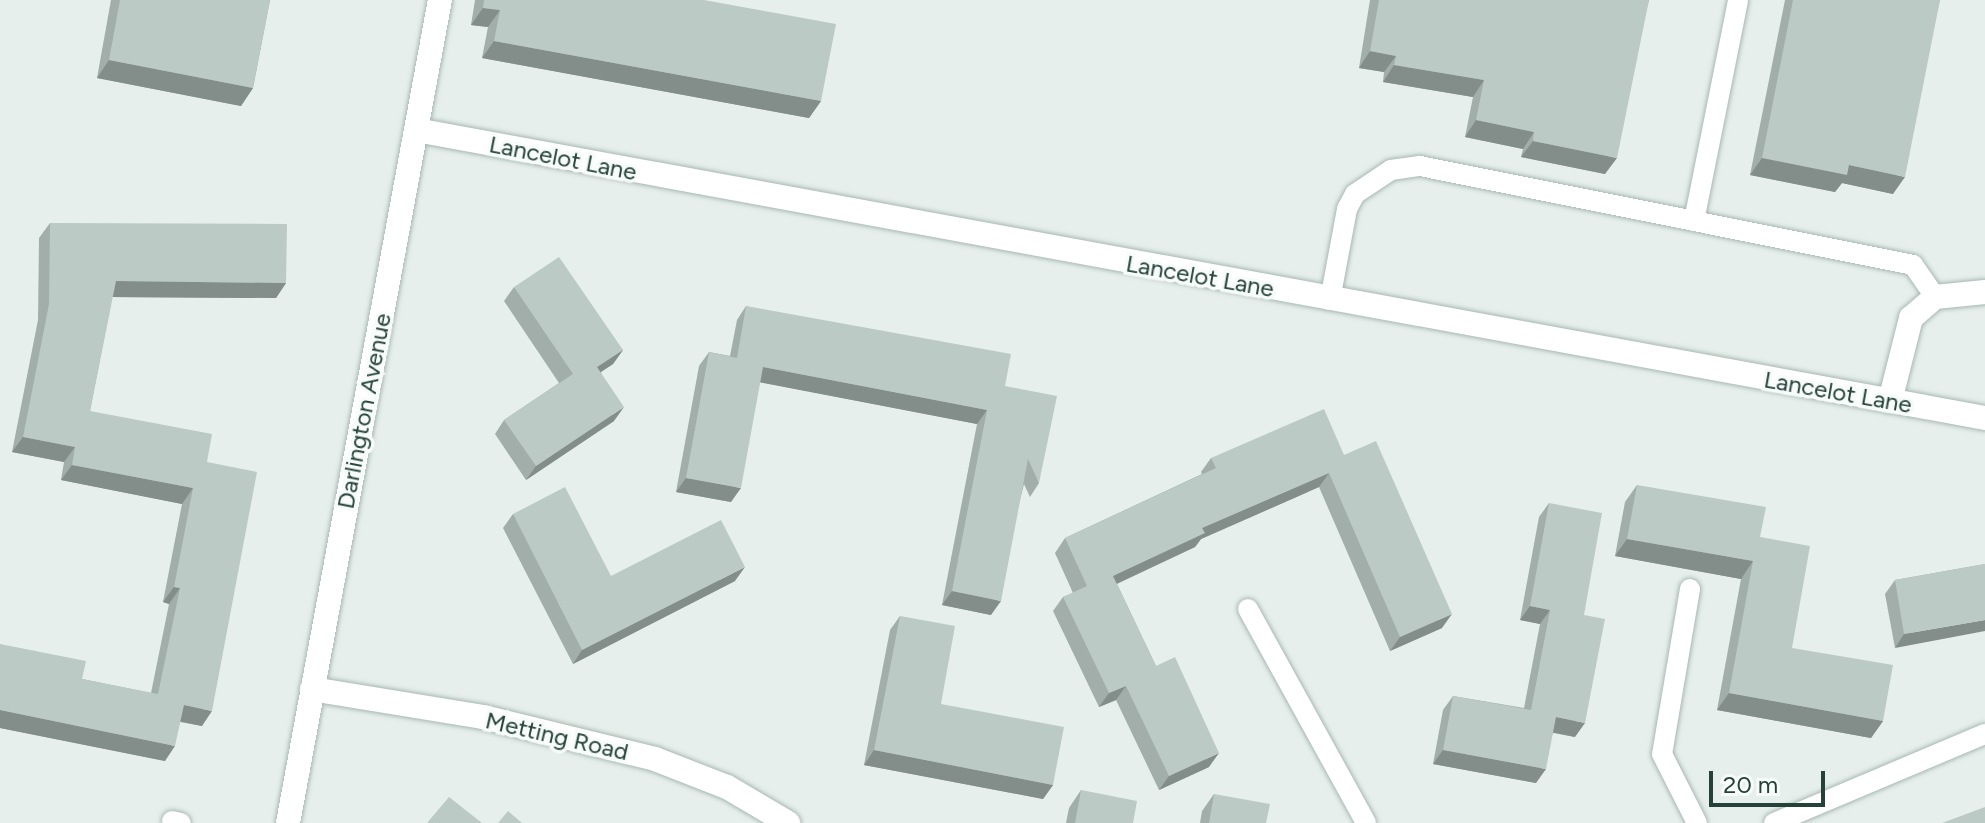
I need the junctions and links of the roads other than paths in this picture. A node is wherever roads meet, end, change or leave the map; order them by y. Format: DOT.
graph roads {
  1 [pos="440,0"];
  2 [pos="1738,0"];
  3 [pos="416,130"];
  4 [pos="1694,221"];
  5 [pos="1985,292"];
  6 [pos="1935,297"];
  7 [pos="1330,300"];
  8 [pos="1890,401"];
  9 [pos="1985,418"];
  10 [pos="1690,589"];
  11 [pos="1248,609"];
  12 [pos="312,689"];
  13 [pos="1985,734"];
  14 [pos="288,823"];
  15 [pos="788,823"];
  16 [pos="1366,823"];
  17 [pos="1697,823"];
  18 [pos="1774,823"];
  1 -- 3 [label="street, Darlington Avenue"];
  2 -- 4 [label="lane"];
  3 -- 7 [label="street, Lancelot Lane"];
  3 -- 12 [label="street, Darlington Avenue"];
  4 -- 6 [label="lane"];
  4 -- 7 [label="lane"];
  5 -- 6 [label="street"];
  6 -- 8 [label="street"];
  7 -- 8 [label="street, Lancelot Lane"];
  8 -- 9 [label="street, Lancelot Lane"];
  10 -- 17 [label="lane"];
  11 -- 16 [label="lane"];
  12 -- 14 [label="street, Darlington Avenue"];
  12 -- 15 [label="street, Metting Road"];
  13 -- 18 [label="lane"];
}
